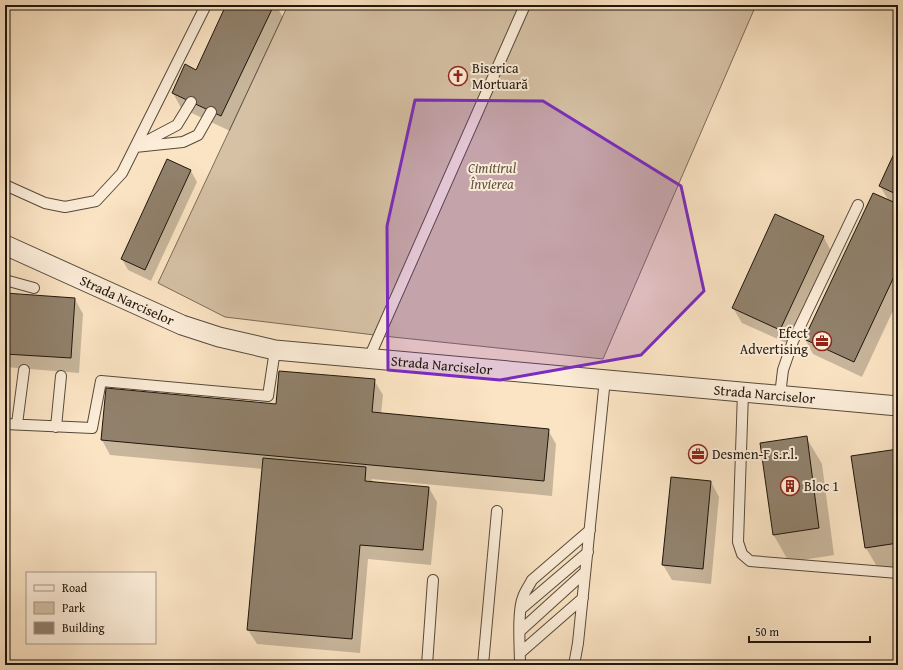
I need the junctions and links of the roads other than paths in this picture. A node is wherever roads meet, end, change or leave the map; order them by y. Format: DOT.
graph roads {
  1 [pos="206,5"];
  2 [pos="525,5"];
  3 [pos="191,102"];
  4 [pos="211,112"];
  5 [pos="135,147"];
  6 [pos="5,185"];
  7 [pos="858,205"];
  8 [pos="5,244"];
  9 [pos="5,280"];
  10 [pos="34,288"];
  11 [pos="275,350"];
  12 [pos="369,358"];
  13 [pos="24,370"];
  14 [pos="62,376"];
  15 [pos="605,379"];
  16 [pos="743,392"];
  17 [pos="780,395"];
  18 [pos="898,406"];
  19 [pos="5,424"];
  20 [pos="17,424"];
  21 [pos="56,426"];
  22 [pos="497,511"];
  23 [pos="590,530"];
  24 [pos="588,552"];
  25 [pos="586,572"];
  26 [pos="898,573"];
  27 [pos="433,580"];
  28 [pos="583,598"];
  29 [pos="521,609"];
  30 [pos="520,631"];
  31 [pos="520,653"];
  32 [pos="427,665"];
  33 [pos="483,665"];
  34 [pos="520,665"];
  35 [pos="574,665"];
  1 -- 5 [label="lane"];
  2 -- 12 [label="lane"];
  3 -- 5 [label="lane"];
  4 -- 5 [label="lane"];
  5 -- 6 [label="lane"];
  7 -- 17 [label="lane"];
  8 -- 11 [label="street, Strada Narciselor"];
  9 -- 10 [label="lane"];
  11 -- 12 [label="street, Strada Narciselor"];
  11 -- 21 [label="lane"];
  12 -- 15 [label="street, Strada Narciselor"];
  13 -- 20 [label="lane"];
  14 -- 21 [label="lane"];
  15 -- 16 [label="street, Strada Narciselor"];
  15 -- 23 [label="lane"];
  16 -- 17 [label="street, Strada Narciselor"];
  16 -- 26 [label="lane"];
  17 -- 18 [label="street, Strada Narciselor"];
  19 -- 20 [label="lane"];
  20 -- 21 [label="lane"];
  22 -- 33 [label="lane"];
  23 -- 24 [label="lane"];
  23 -- 29 [label="lane"];
  24 -- 25 [label="lane"];
  24 -- 29 [label="lane"];
  25 -- 28 [label="lane"];
  25 -- 30 [label="lane"];
  27 -- 32 [label="lane"];
  28 -- 31 [label="lane"];
  28 -- 35 [label="lane"];
  29 -- 30 [label="lane"];
  30 -- 31 [label="lane"];
  31 -- 34 [label="lane"];
}
